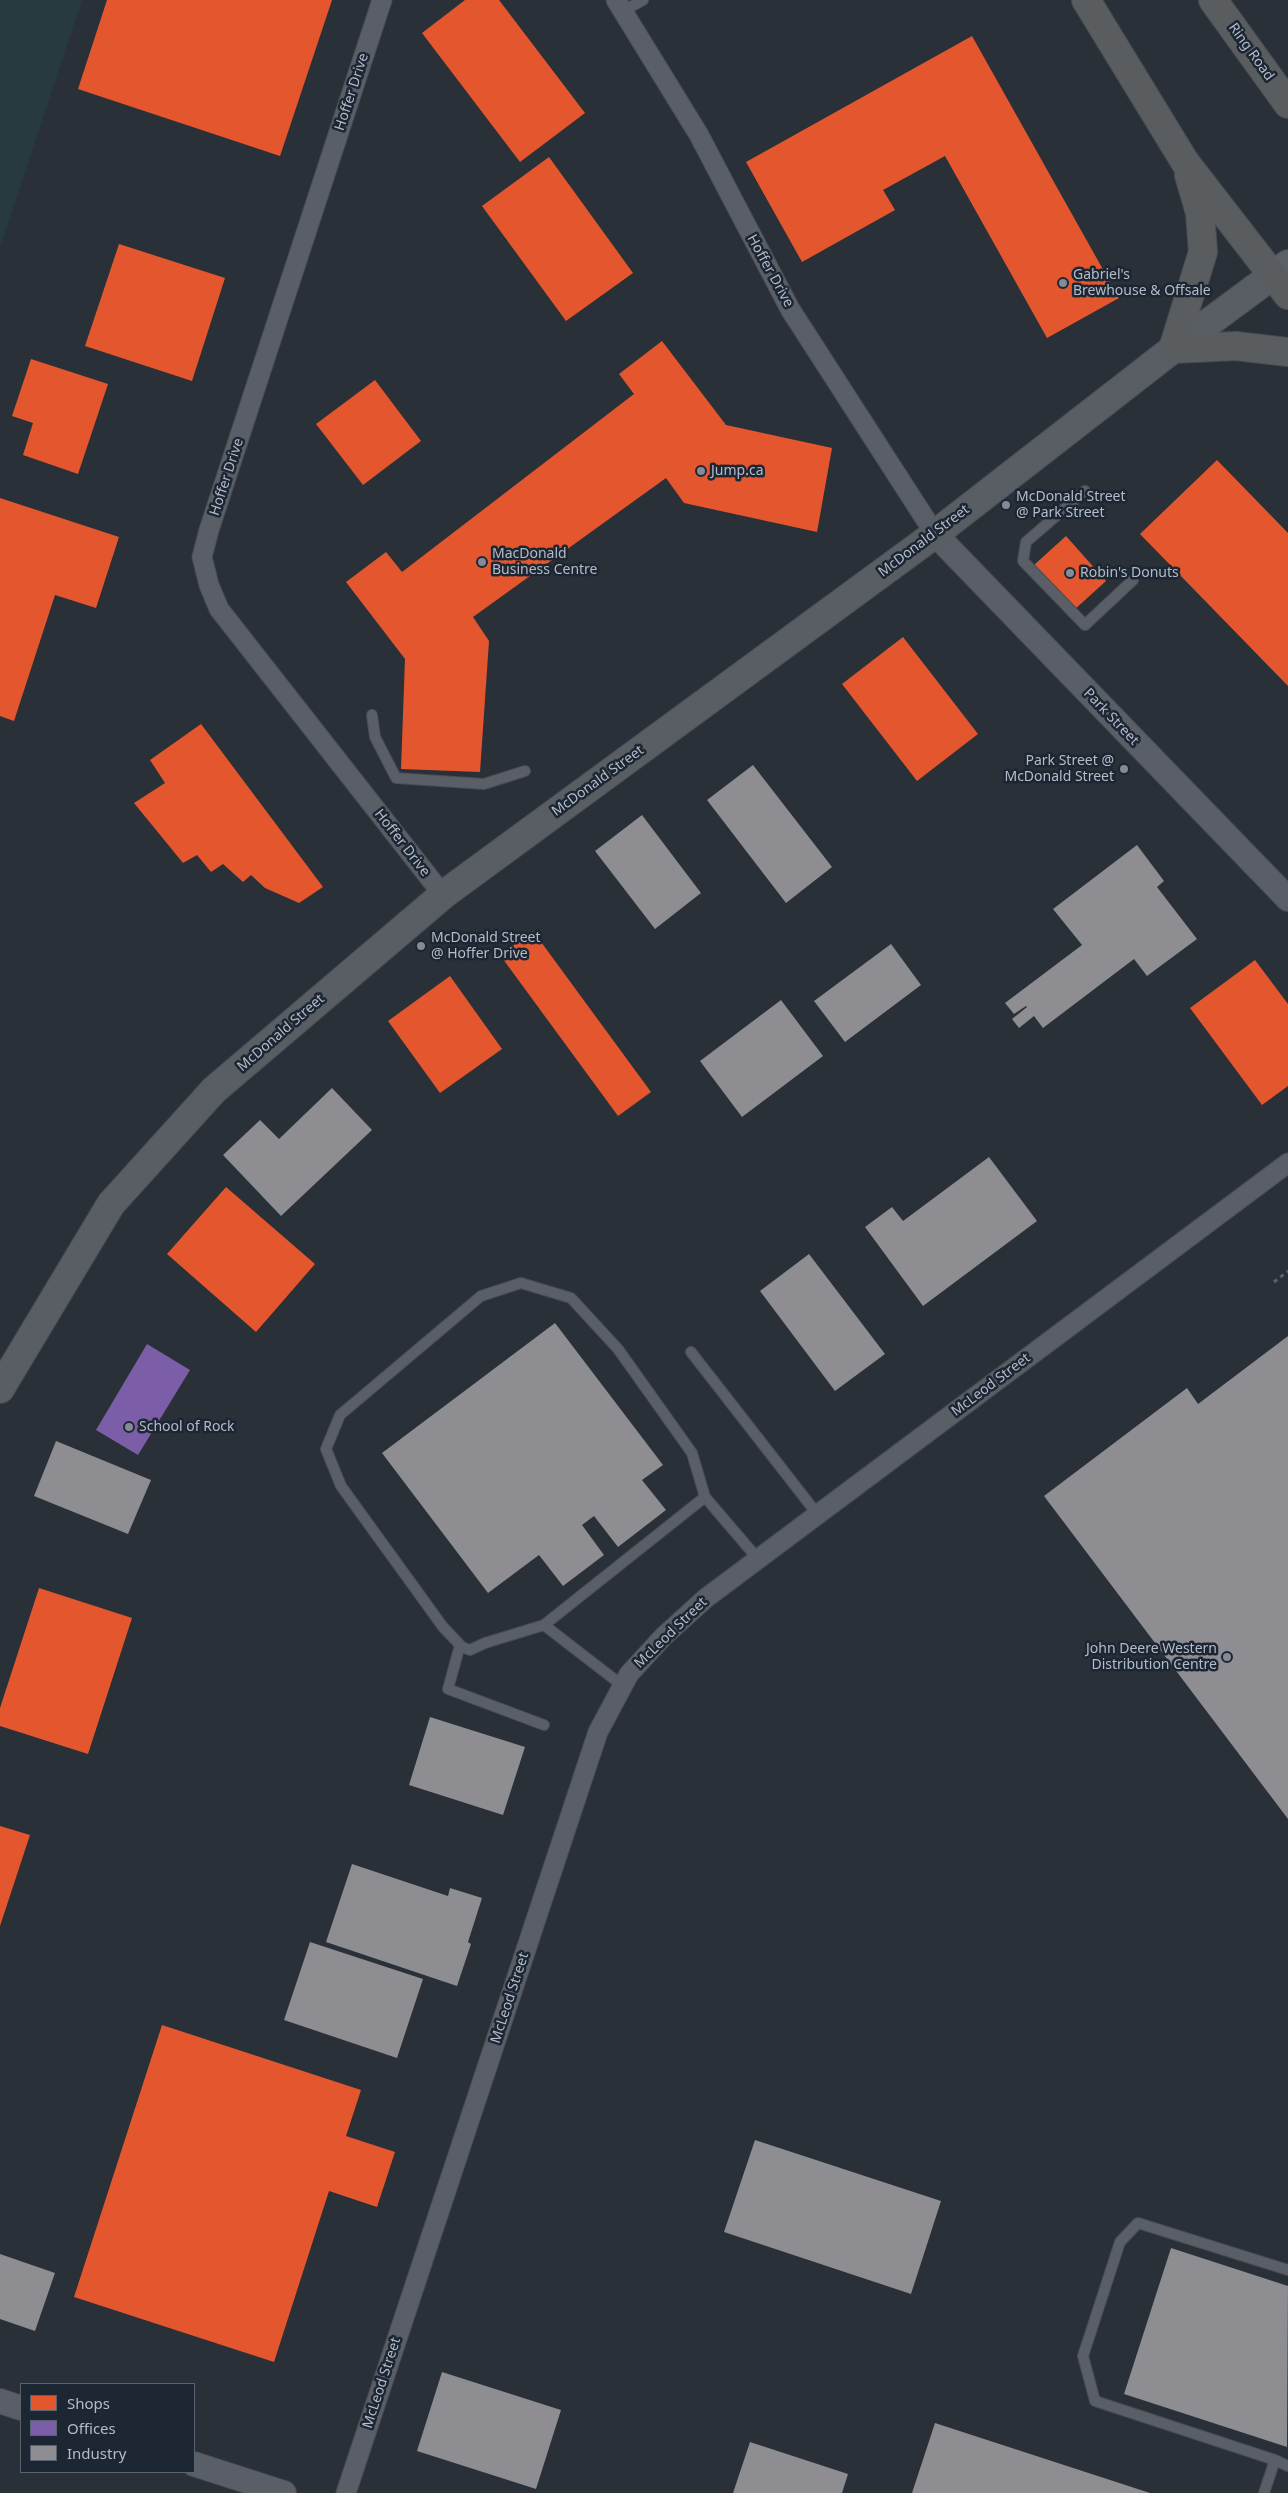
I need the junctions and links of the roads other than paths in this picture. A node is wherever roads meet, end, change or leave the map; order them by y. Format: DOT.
graph roads {
  1 [pos="382,0"];
  2 [pos="643,0"];
  3 [pos="1086,0"];
  4 [pos="1213,0"];
  5 [pos="620,6"];
  6 [pos="1288,104"];
  7 [pos="1186,162"];
  8 [pos="1283,278"];
  9 [pos="1173,349"];
  10 [pos="1288,352"];
  11 [pos="1085,491"];
  12 [pos="935,534"];
  13 [pos="1133,580"];
  14 [pos="372,715"];
  15 [pos="526,771"];
  16 [pos="443,895"];
  17 [pos="1288,899"];
  18 [pos="1288,1163"];
  19 [pos="691,1352"];
  20 [pos="0,1389"];
  21 [pos="705,1497"];
  22 [pos="818,1515"];
  23 [pos="758,1559"];
  24 [pos="544,1625"];
  25 [pos="460,1645"];
  26 [pos="623,1686"];
  27 [pos="544,1725"];
  28 [pos="1288,2270"];
  29 [pos="0,2401"];
  30 [pos="20,2408"];
  31 [pos="1275,2460"];
  32 [pos="195,2464"];
  33 [pos="1288,2466"];
  34 [pos="284,2493"];
  35 [pos="346,2493"];
  36 [pos="1264,2493"];
  1 -- 16 [label="street, Hoffer Drive"];
  2 -- 5 [label="lane"];
  3 -- 7 [label="highway"];
  4 -- 6 [label="highway, Ring Road"];
  5 -- 12 [label="street, Hoffer Drive"];
  7 -- 8 [label="highway"];
  7 -- 9 [label="highway"];
  8 -- 9 [label="main road, McDonald Street"];
  9 -- 10 [label="highway"];
  9 -- 12 [label="main road, McDonald Street"];
  11 -- 13 [label="lane"];
  12 -- 16 [label="main road, McDonald Street"];
  12 -- 17 [label="street, Park Street"];
  14 -- 15 [label="lane"];
  16 -- 20 [label="main road, McDonald Street"];
  18 -- 22 [label="street, McLeod Street"];
  19 -- 22 [label="lane"];
  21 -- 23 [label="lane"];
  21 -- 24 [label="lane"];
  21 -- 25 [label="lane"];
  22 -- 23 [label="street, McLeod Street"];
  23 -- 26 [label="street, McLeod Street"];
  24 -- 25 [label="lane"];
  24 -- 26 [label="lane"];
  25 -- 27 [label="lane"];
  26 -- 35 [label="street, McLeod Street"];
  28 -- 31 [label="lane"];
  29 -- 30 [label="street"];
  31 -- 33 [label="lane"];
  31 -- 36 [label="lane"];
  32 -- 34 [label="street"];
}
